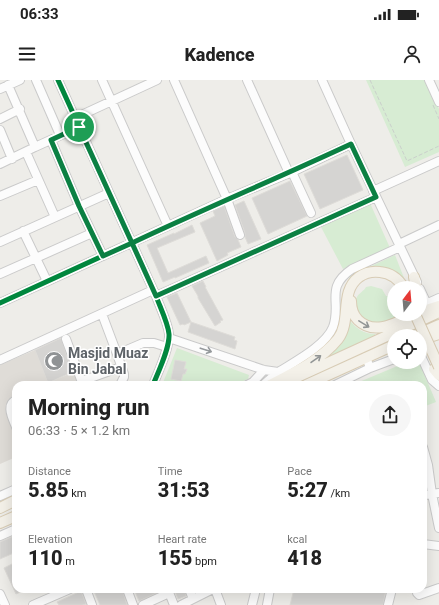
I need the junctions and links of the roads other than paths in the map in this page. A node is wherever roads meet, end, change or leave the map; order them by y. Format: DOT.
graph roads {
  1 [pos="20,80"];
  2 [pos="36,80"];
  3 [pos="58,80"];
  4 [pos="102,80"];
  5 [pos="157,80"];
  6 [pos="174,80"];
  7 [pos="247,80"];
  8 [pos="322,80"];
  9 [pos="429,80"];
  10 [pos="2,87"];
  11 [pos="111,102"];
  12 [pos="439,102"];
  13 [pos="20,109"];
  14 [pos="75,118"];
  15 [pos="0,119"];
  16 [pos="79,127"];
  17 [pos="0,130"];
  18 [pos="60,135"];
  19 [pos="51,140"];
  20 [pos="351,144"];
  21 [pos="36,147"];
  22 [pos="26,152"];
  23 [pos="12,159"];
  24 [pos="439,161"];
  25 [pos="0,164"];
  26 [pos="290,172"];
  27 [pos="38,180"];
  28 [pos="109,193"];
  29 [pos="374,194"];
  30 [pos="0,196"];
  31 [pos="227,199"];
  32 [pos="79,206"];
  33 [pos="311,213"];
  34 [pos="55,218"];
  35 [pos="439,225"];
  36 [pos="168,226"];
  37 [pos="24,231"];
  38 [pos="92,233"];
  39 [pos="240,236"];
  40 [pos="0,242"];
  41 [pos="132,243"];
  42 [pos="400,246"];
  43 [pos="103,256"];
  44 [pos="36,258"];
  45 [pos="0,274"];
  46 [pos="414,277"];
  47 [pos="46,281"];
  48 [pos="392,281"];
  49 [pos="399,281"];
  50 [pos="415,281"];
  51 [pos="416,281"];
  52 [pos="154,293"];
  53 [pos="439,298"];
  54 [pos="427,302"];
  55 [pos="0,303"];
  56 [pos="439,306"];
  57 [pos="427,310"];
  58 [pos="439,312"];
  59 [pos="102,314"];
  60 [pos="398,321"];
  61 [pos="418,321"];
  62 [pos="439,325"];
  63 [pos="427,330"];
  64 [pos="439,334"];
  65 [pos="427,337"];
  66 [pos="169,338"];
  67 [pos="66,339"];
  68 [pos="167,347"];
  69 [pos="387,348"];
  70 [pos="427,350"];
  71 [pos="387,353"];
  72 [pos="117,354"];
  73 [pos="366,357"];
  74 [pos="0,360"];
  75 [pos="387,362"];
  76 [pos="121,367"];
  77 [pos="370,368"];
  78 [pos="427,369"];
  79 [pos="264,370"];
  80 [pos="438,370"];
  81 [pos="285,377"];
  82 [pos="81,381"];
  83 [pos="87,381"];
  84 [pos="122,381"];
  85 [pos="154,381"];
  86 [pos="254,381"];
  87 [pos="274,381"];
  88 [pos="278,381"];
  89 [pos="282,381"];
  90 [pos="315,381"];
  91 [pos="345,381"];
  92 [pos="439,386"];
  93 [pos="12,403"];
  94 [pos="12,416"];
  95 [pos="427,462"];
  96 [pos="12,491"];
  97 [pos="436,494"];
  98 [pos="0,496"];
  99 [pos="12,502"];
  100 [pos="0,508"];
  101 [pos="12,518"];
  102 [pos="0,523"];
  103 [pos="439,528"];
  104 [pos="12,531"];
  105 [pos="0,536"];
  106 [pos="427,544"];
  107 [pos="439,546"];
  108 [pos="439,588"];
  109 [pos="427,592"];
  110 [pos="61,593"];
  111 [pos="88,593"];
  112 [pos="128,593"];
  113 [pos="164,593"];
  114 [pos="169,593"];
  115 [pos="191,593"];
  116 [pos="208,593"];
  117 [pos="216,593"];
  118 [pos="255,593"];
  119 [pos="269,593"];
  120 [pos="391,593"];
  121 [pos="0,594"];
  122 [pos="193,599"];
  123 [pos="5,605"];
  124 [pos="33,605"];
  125 [pos="92,605"];
  126 [pos="133,605"];
  127 [pos="143,605"];
  128 [pos="174,605"];
  129 [pos="180,605"];
  130 [pos="221,605"];
  131 [pos="252,605"];
  132 [pos="266,605"];
  133 [pos="388,605"];
  1 -- 10 [label="street"];
  2 -- 18 [label="street"];
  3 -- 14 [label="street"];
  4 -- 11 [label="street"];
  5 -- 11 [label="street"];
  6 -- 31 [label="street"];
  7 -- 26 [label="street"];
  8 -- 20 [label="street"];
  9 -- 12 [label="street"];
  10 -- 13 [label="street"];
  11 -- 14 [label="street"];
  11 -- 36 [label="street"];
  13 -- 15 [label="street"];
  13 -- 21 [label="street"];
  14 -- 16 [label="street"];
  16 -- 18 [label="street"];
  16 -- 28 [label="street"];
  17 -- 23 [label="street"];
  18 -- 19 [label="street"];
  19 -- 21 [label="street"];
  19 -- 32 [label="street"];
  20 -- 26 [label="street"];
  20 -- 29 [label="street"];
  21 -- 22 [label="street"];
  22 -- 23 [label="street"];
  22 -- 27 [label="street"];
  23 -- 25 [label="street"];
  24 -- 29 [label="street"];
  26 -- 31 [label="street"];
  26 -- 33 [label="street"];
  27 -- 30 [label="street"];
  27 -- 34 [label="street"];
  28 -- 32 [label="street"];
  28 -- 41 [label="street"];
  29 -- 42 [label="street"];
  29 -- 52 [label="street"];
  31 -- 36 [label="street"];
  31 -- 39 [label="street"];
  32 -- 34 [label="street"];
  32 -- 38 [label="street"];
  34 -- 37 [label="street"];
  35 -- 42 [label="street"];
  36 -- 41 [label="street"];
  37 -- 40 [label="street"];
  37 -- 44 [label="street"];
  38 -- 43 [label="street"];
  38 -- 44 [label="street"];
  41 -- 43 [label="street"];
  41 -- 52 [label="street"];
  42 -- 46 [label="street"];
  42 -- 81 [label="street"];
  43 -- 47 [label="street"];
  44 -- 45 [label="street"];
  44 -- 47 [label="street"];
  46 -- 50 [label="main road"];
  46 -- 51 [label="street"];
  47 -- 55 [label="street"];
  48 -- 60 [label="main road, one-way"];
  81 -- 49 [label="main road, one-way"];
  52 -- 59 [label="street"];
  52 -- 66 [label="street"];
  53 -- 54 [label="street"];
  56 -- 57 [label="main road"];
  58 -- 81 [label="main road"];
  59 -- 72 [label="street"];
  59 -- 74 [label="street"];
  61 -- 80 [label="main road, bridge"];
  62 -- 63 [label="main road"];
  64 -- 65 [label="main road"];
  66 -- 68 [label="street"];
  66 -- 79 [label="street, one-way"];
  67 -- 82 [label="street"];
  68 -- 72 [label="street"];
  68 -- 85 [label="street"];
  69 -- 73 [label="main road"];
  70 -- 80 [label="main road"];
  71 -- 73 [label="main road"];
  72 -- 76 [label="street"];
  73 -- 77 [label="street"];
  73 -- 90 [label="main road"];
  75 -- 77 [label="street"];
  76 -- 83 [label="street"];
  76 -- 84 [label="street"];
  77 -- 91 [label="street"];
  78 -- 92 [label="street"];
  79 -- 81 [label="street"];
  79 -- 86 [label="street"];
  81 -- 87 [label="street"];
  81 -- 88 [label="main road"];
  81 -- 89 [label="main road"];
  93 -- 94 [label="street"];
  95 -- 97 [label="street"];
  96 -- 98 [label="street"];
  97 -- 103 [label="street"];
  99 -- 100 [label="main road"];
  101 -- 102 [label="main road"];
  104 -- 105 [label="street"];
  106 -- 107 [label="street"];
  108 -- 109 [label="street"];
  110 -- 124 [label="street"];
  111 -- 125 [label="street"];
  112 -- 126 [label="street"];
  113 -- 127 [label="street"];
  114 -- 128 [label="street"];
  115 -- 122 [label="street"];
  116 -- 122 [label="street"];
  117 -- 130 [label="street"];
  118 -- 131 [label="street"];
  119 -- 132 [label="street"];
  120 -- 133 [label="street"];
  121 -- 123 [label="street"];
  122 -- 129 [label="street"];
}
